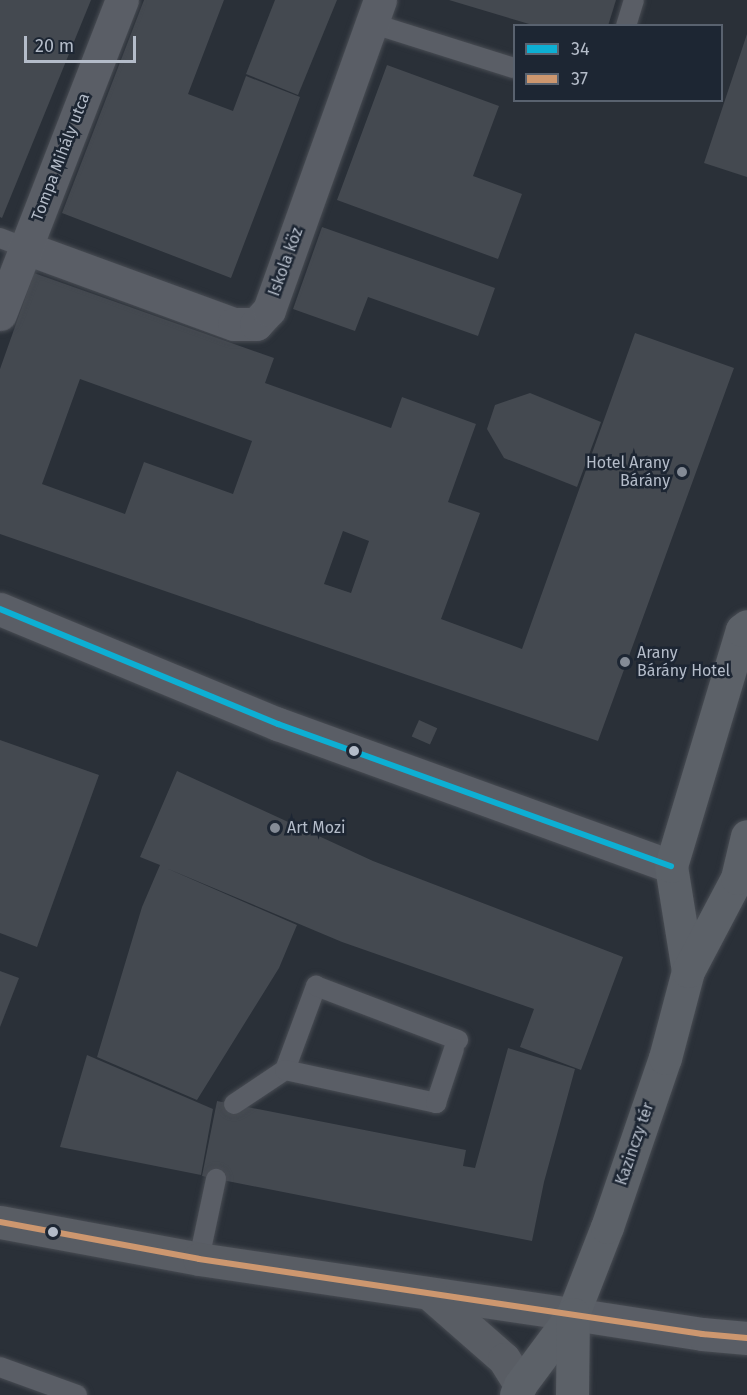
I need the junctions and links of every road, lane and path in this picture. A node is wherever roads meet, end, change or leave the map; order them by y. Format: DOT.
graph roads {
  1 [pos="122,0"];
  2 [pos="634,0"];
  3 [pos="375,12"];
  4 [pos="627,24"];
  5 [pos="513,68"];
  6 [pos="13,243"];
  7 [pos="0,314"];
  8 [pos="0,609"];
  9 [pos="747,626"];
  10 [pos="747,836"];
  11 [pos="671,866"];
  12 [pos="688,970"];
  13 [pos="285,1070"];
  14 [pos="234,1104"];
  15 [pos="216,1179"];
  16 [pos="0,1222"];
  17 [pos="199,1259"];
  18 [pos="430,1294"];
  19 [pos="573,1314"];
  20 [pos="747,1338"];
  21 [pos="0,1367"];
  22 [pos="518,1390"];
  23 [pos="77,1395"];
  24 [pos="572,1395"];
  1 -- 6 [label="street, Tompa Mihály utca"];
  2 -- 4 [label="lane"];
  3 -- 5 [label="lane"];
  3 -- 6 [label="street, Iskola köz"];
  6 -- 7 [label="street, Tompa Mihály utca"];
  8 -- 11 [label="street"];
  9 -- 11 [label="main road, Kazinczy tér"];
  10 -- 12 [label="main road, Kazinczy tér"];
  11 -- 12 [label="main road, Kazinczy tér"];
  12 -- 19 [label="main road, Kazinczy tér"];
  13 -- 13 [label="lane"];
  13 -- 14 [label="lane"];
  15 -- 17 [label="lane"];
  16 -- 17 [label="main road"];
  17 -- 18 [label="main road"];
  18 -- 19 [label="main road"];
  18 -- 22 [label="main road"];
  19 -- 20 [label="street"];
  19 -- 22 [label="main road"];
  19 -- 24 [label="main road"];
  21 -- 23 [label="lane"];
}
